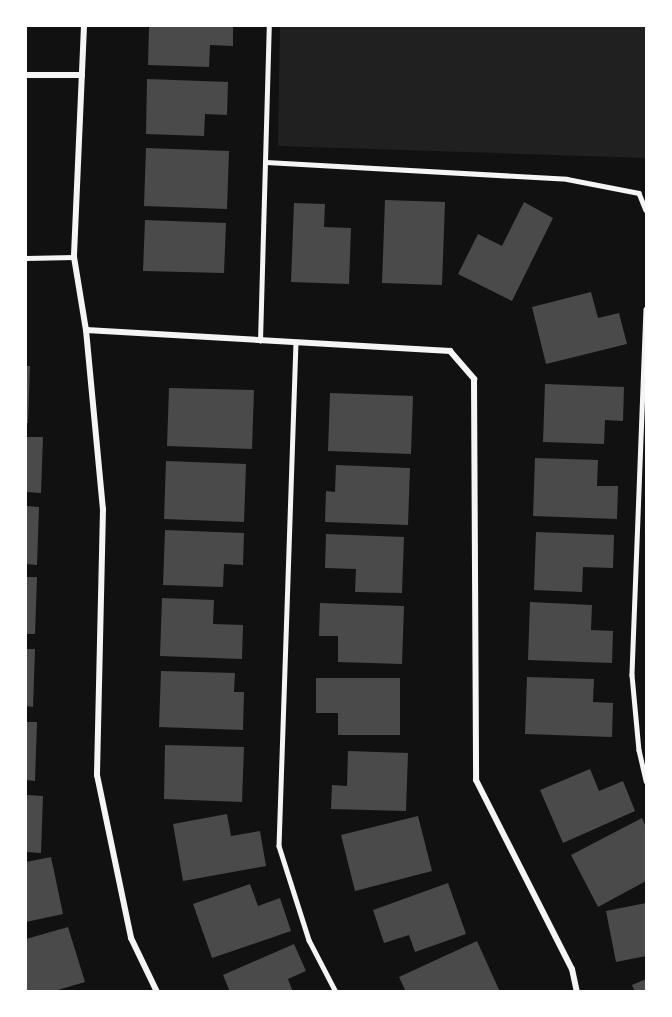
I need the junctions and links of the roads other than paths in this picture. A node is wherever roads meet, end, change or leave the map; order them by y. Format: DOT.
graph roads {
  1 [pos="84,26"];
  2 [pos="269,26"];
  3 [pos="26,75"];
  4 [pos="82,75"];
  5 [pos="266,162"];
  6 [pos="646,210"];
  7 [pos="74,257"];
  8 [pos="26,258"];
  9 [pos="646,309"];
  10 [pos="86,330"];
  11 [pos="260,341"];
  12 [pos="296,342"];
  13 [pos="646,781"];
  14 [pos="158,992"];
  15 [pos="336,992"];
  16 [pos="578,992"];
  1 -- 4 [label="street"];
  2 -- 5 [label="lane"];
  3 -- 4 [label="street"];
  4 -- 7 [label="street"];
  5 -- 6 [label="lane"];
  5 -- 11 [label="lane"];
  7 -- 8 [label="lane"];
  7 -- 10 [label="street"];
  9 -- 13 [label="lane"];
  10 -- 11 [label="street"];
  10 -- 14 [label="street"];
  11 -- 12 [label="street"];
  12 -- 15 [label="lane"];
  12 -- 16 [label="street"];
}
